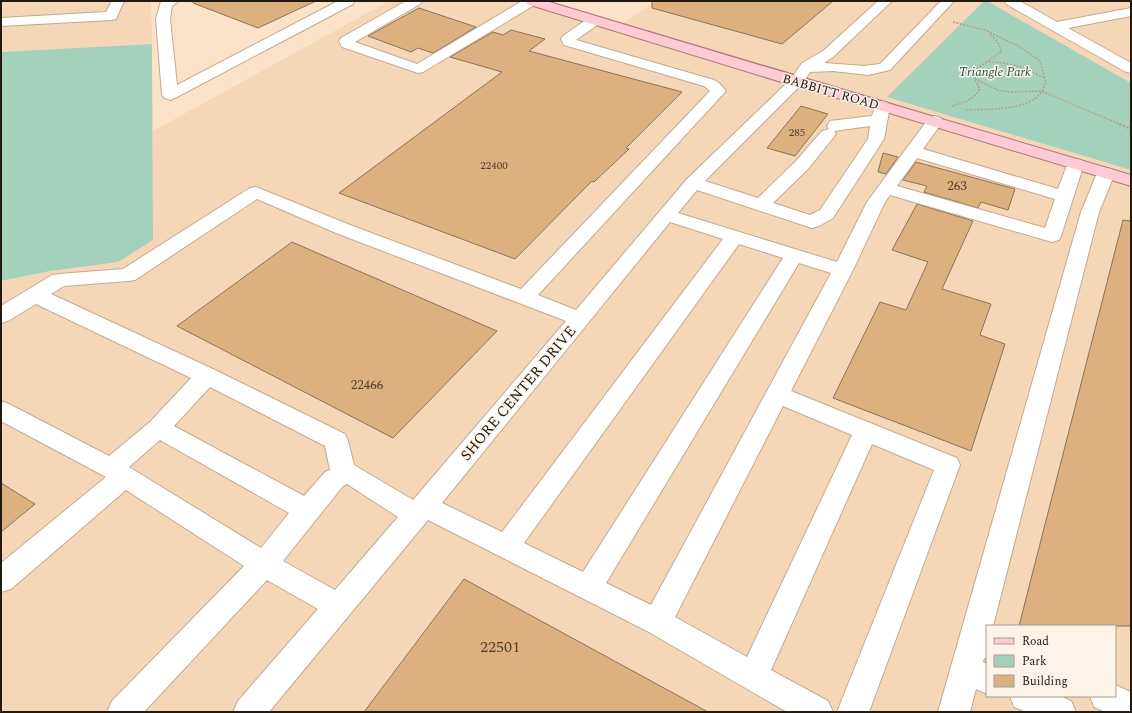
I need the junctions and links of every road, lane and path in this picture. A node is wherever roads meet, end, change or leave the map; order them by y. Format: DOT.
graph roads {
  1 [pos="118,1"];
  2 [pos="173,1"];
  3 [pos="348,1"];
  4 [pos="415,1"];
  5 [pos="532,1"];
  6 [pos="886,1"];
  7 [pos="948,1"];
  8 [pos="1011,1"];
  9 [pos="1131,12"];
  10 [pos="933,17"];
  11 [pos="595,20"];
  12 [pos="1,22"];
  13 [pos="1056,26"];
  14 [pos="985,30"];
  15 [pos="986,62"];
  16 [pos="806,68"];
  17 [pos="1131,69"];
  18 [pos="1045,78"];
  19 [pos="975,79"];
  20 [pos="796,82"];
  21 [pos="1041,91"];
  22 [pos="954,108"];
  23 [pos="960,109"];
  24 [pos="881,113"];
  25 [pos="935,122"];
  26 [pos="1131,129"];
  27 [pos="913,151"];
  28 [pos="1076,164"];
  29 [pos="1106,173"];
  30 [pos="1131,180"];
  31 [pos="693,183"];
  32 [pos="886,188"];
  33 [pos="1064,196"];
  34 [pos="761,205"];
  35 [pos="666,215"];
  36 [pos="735,236"];
  37 [pos="794,255"];
  38 [pos="843,270"];
  39 [pos="35,295"];
  40 [pos="524,298"];
  41 [pos="1,316"];
  42 [pos="580,319"];
  43 [pos="207,376"];
  44 [pos="778,395"];
  45 [pos="1,410"];
  46 [pos="158,428"];
  47 [pos="865,432"];
  48 [pos="118,472"];
  49 [pos="344,475"];
  50 [pos="307,510"];
  51 [pos="420,510"];
  52 [pos="506,547"];
  53 [pos="264,564"];
  54 [pos="1,580"];
  55 [pos="588,588"];
  56 [pos="338,606"];
  57 [pos="657,622"];
  58 [pos="981,642"];
  59 [pos="977,674"];
  60 [pos="754,676"];
  61 [pos="1027,697"];
  62 [pos="1107,697"];
  63 [pos="1131,708"];
  64 [pos="123,712"];
  65 [pos="249,712"];
  66 [pos="817,712"];
  67 [pos="853,712"];
  68 [pos="954,712"];
  69 [pos="1060,712"];
  1 -- 12 [label="street"];
  2 -- 3 [label="street"];
  4 -- 5 [label="street"];
  5 -- 11 [label="main road, BABBITT ROAD"];
  6 -- 16 [label="street"];
  7 -- 10 [label="street"];
  8 -- 13 [label="street"];
  9 -- 13 [label="street"];
  10 -- 14 [label="path"];
  10 -- 16 [label="street"];
  11 -- 20 [label="main road, BABBITT ROAD"];
  11 -- 40 [label="street"];
  13 -- 17 [label="street"];
  14 -- 15 [label="path"];
  14 -- 18 [label="path"];
  15 -- 18 [label="path"];
  15 -- 19 [label="path"];
  16 -- 20 [label="street, SHORE CENTER DRIVE"];
  18 -- 21 [label="path"];
  19 -- 21 [label="path"];
  19 -- 22 [label="path"];
  20 -- 24 [label="main road, BABBITT ROAD"];
  20 -- 31 [label="street, SHORE CENTER DRIVE"];
  21 -- 23 [label="path"];
  21 -- 26 [label="path"];
  24 -- 25 [label="main road, BABBITT ROAD"];
  24 -- 34 [label="street"];
  24 -- 34 [label="street"];
  25 -- 27 [label="street"];
  25 -- 28 [label="main road, BABBITT ROAD"];
  27 -- 32 [label="street"];
  27 -- 33 [label="street"];
  28 -- 29 [label="main road, BABBITT ROAD"];
  28 -- 33 [label="street"];
  29 -- 30 [label="main road, BABBITT ROAD"];
  29 -- 58 [label="street"];
  31 -- 34 [label="street"];
  31 -- 35 [label="street, SHORE CENTER DRIVE"];
  32 -- 33 [label="street"];
  32 -- 38 [label="street"];
  35 -- 36 [label="street"];
  35 -- 42 [label="street, SHORE CENTER DRIVE"];
  36 -- 37 [label="street"];
  36 -- 52 [label="street"];
  37 -- 38 [label="street"];
  37 -- 55 [label="street"];
  38 -- 44 [label="street"];
  39 -- 40 [label="street"];
  39 -- 41 [label="street"];
  39 -- 43 [label="street"];
  40 -- 42 [label="street"];
  42 -- 51 [label="street, SHORE CENTER DRIVE"];
  43 -- 46 [label="street"];
  43 -- 49 [label="street"];
  44 -- 47 [label="street"];
  44 -- 57 [label="street"];
  45 -- 48 [label="street"];
  46 -- 48 [label="street"];
  46 -- 50 [label="street"];
  47 -- 60 [label="street"];
  47 -- 67 [label="street"];
  48 -- 53 [label="street"];
  48 -- 54 [label="street"];
  49 -- 50 [label="street"];
  49 -- 51 [label="street"];
  50 -- 53 [label="street"];
  51 -- 52 [label="street"];
  51 -- 56 [label="street, SHORE CENTER DRIVE"];
  52 -- 55 [label="street"];
  53 -- 56 [label="street"];
  53 -- 64 [label="street"];
  55 -- 57 [label="street"];
  56 -- 65 [label="street, SHORE CENTER DRIVE"];
  57 -- 60 [label="street"];
  58 -- 59 [label="street"];
  59 -- 68 [label="street"];
  60 -- 66 [label="street"];
  61 -- 69 [label="street"];
  62 -- 63 [label="street"];
}
